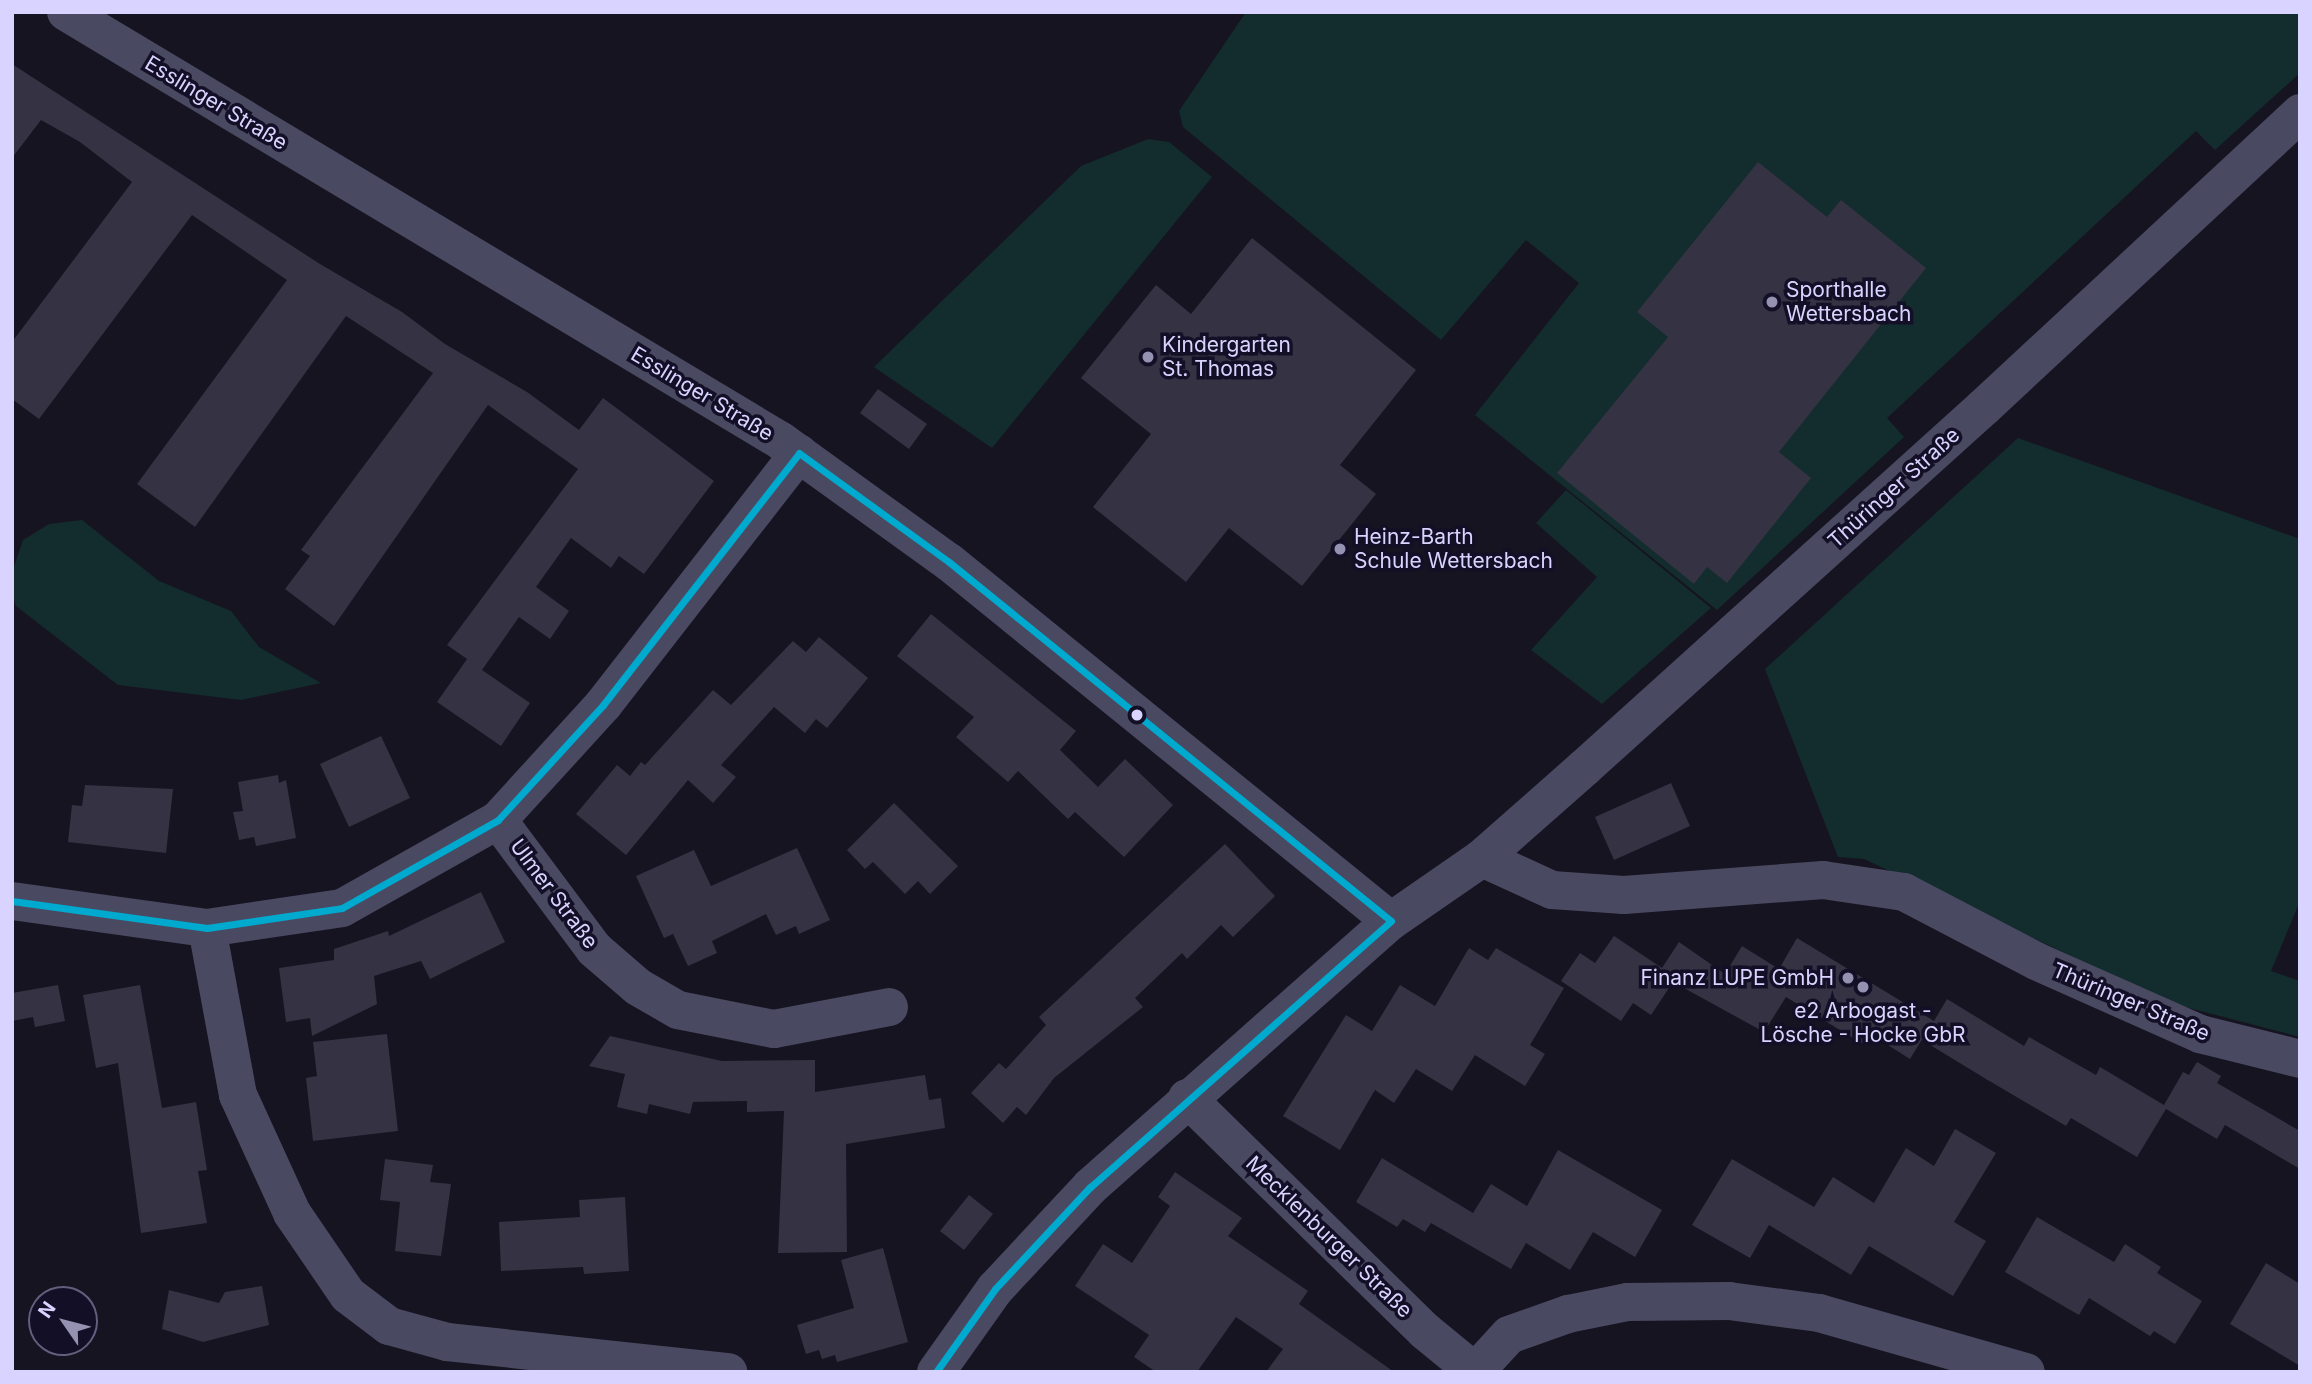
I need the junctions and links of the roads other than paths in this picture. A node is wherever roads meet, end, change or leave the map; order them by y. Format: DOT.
graph roads {
  1 [pos="66,12"];
  2 [pos="2300,113"];
  3 [pos="799,453"];
  4 [pos="498,820"];
  5 [pos="1482,858"];
  6 [pos="12,901"];
  7 [pos="1391,921"];
  8 [pos="207,928"];
  9 [pos="889,1007"];
  10 [pos="2300,1059"];
  11 [pos="1187,1098"];
  12 [pos="728,1372"];
  13 [pos="936,1372"];
  14 [pos="1475,1372"];
  15 [pos="2026,1372"];
  1 -- 3 [label="street, Esslinger Straße"];
  2 -- 5 [label="street, Thüringer Straße"];
  3 -- 4 [label="street"];
  3 -- 7 [label="street, Esslinger Straße"];
  4 -- 8 [label="street"];
  4 -- 9 [label="street, Ulmer Straße"];
  5 -- 7 [label="street, Thüringer Straße"];
  5 -- 10 [label="street, Thüringer Straße"];
  6 -- 8 [label="street"];
  7 -- 11 [label="street, Thüringer Straße"];
  8 -- 12 [label="street"];
  11 -- 13 [label="street, Thüringer Straße"];
  11 -- 14 [label="street, Mecklenburger Straße"];
  14 -- 15 [label="street"];
}
